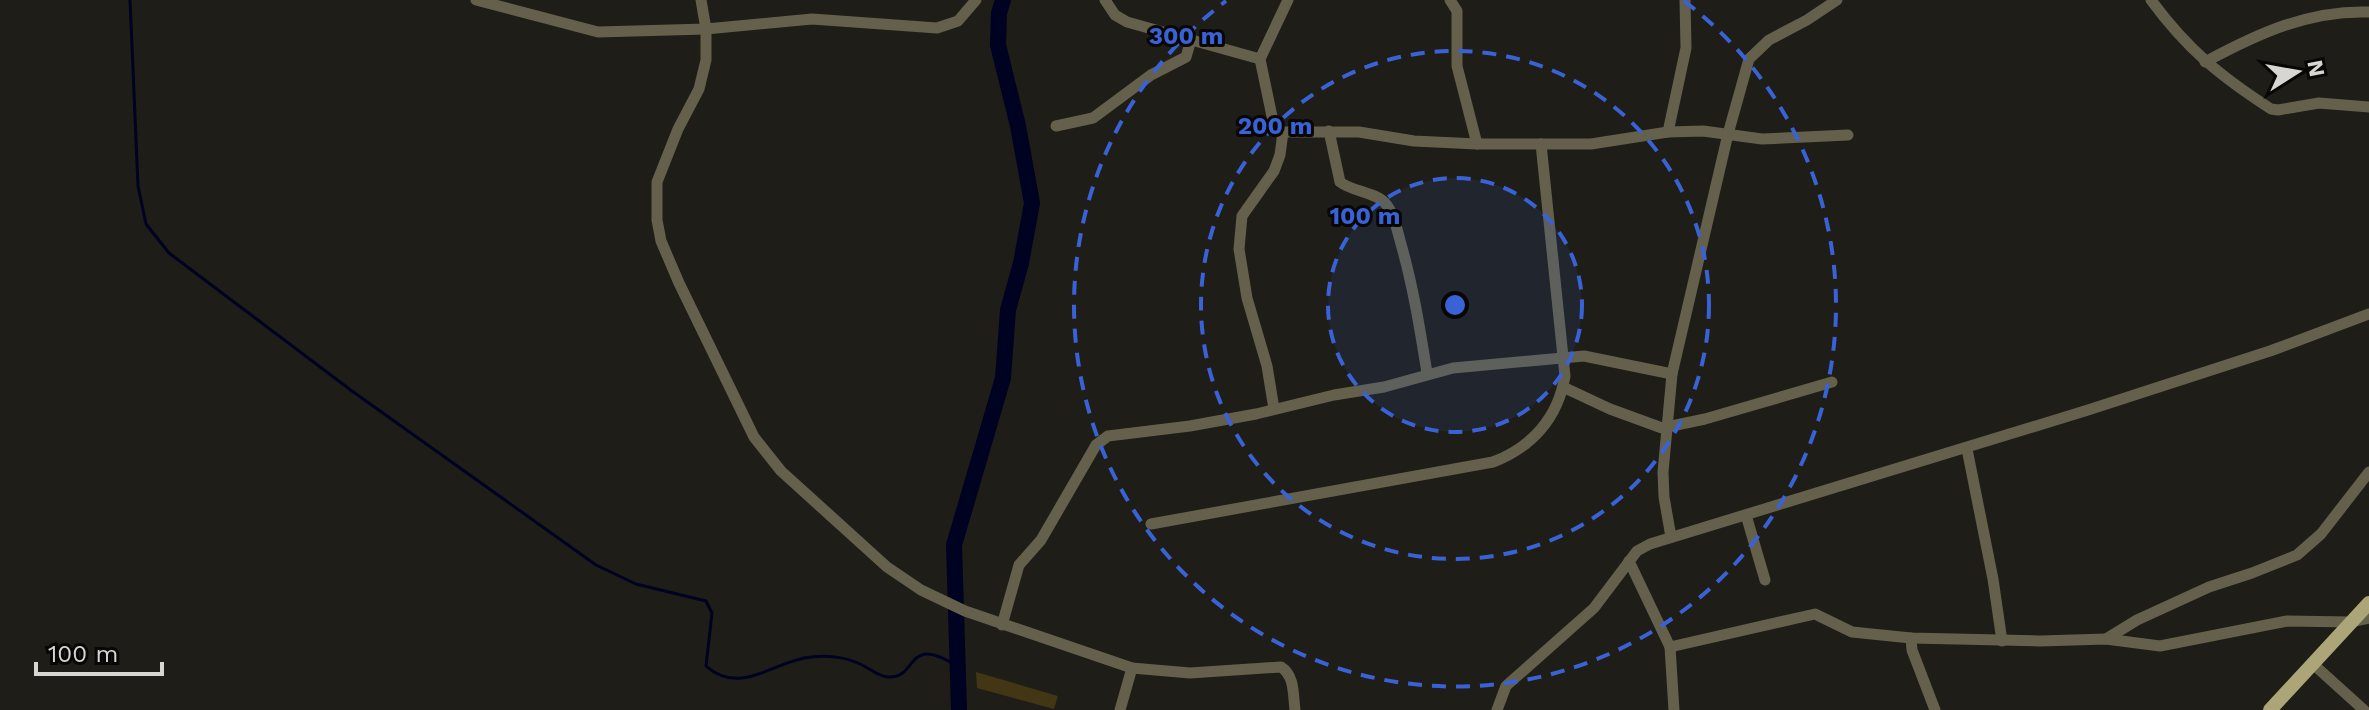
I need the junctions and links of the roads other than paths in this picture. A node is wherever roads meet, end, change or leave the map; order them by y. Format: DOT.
graph roads {
  1 [pos="476,0"];
  2 [pos="701,0"];
  3 [pos="976,0"];
  4 [pos="1105,0"];
  5 [pos="1288,0"];
  6 [pos="1450,0"];
  7 [pos="1685,0"];
  8 [pos="1837,0"];
  9 [pos="2151,0"];
  10 [pos="2369,12"];
  11 [pos="706,29"];
  12 [pos="1191,40"];
  13 [pos="1260,59"];
  14 [pos="2205,62"];
  15 [pos="2369,107"];
  16 [pos="1056,126"];
  17 [pos="1329,131"];
  18 [pos="1283,132"];
  19 [pos="1668,132"];
  20 [pos="1728,134"];
  21 [pos="1848,135"];
  22 [pos="1477,144"];
  23 [pos="1541,144"];
  24 [pos="2369,314"];
  25 [pos="1565,359"];
  26 [pos="1427,373"];
  27 [pos="1672,374"];
  28 [pos="1832,382"];
  29 [pos="1563,387"];
  30 [pos="1274,409"];
  31 [pos="1666,427"];
  32 [pos="1967,449"];
  33 [pos="2369,472"];
  34 [pos="1746,515"];
  35 [pos="1151,524"];
  36 [pos="1671,537"];
  37 [pos="1629,561"];
  38 [pos="1765,580"];
  39 [pos="2369,603"];
  40 [pos="2369,618"];
  41 [pos="2351,622"];
  42 [pos="1002,625"];
  43 [pos="1911,638"];
  44 [pos="2106,639"];
  45 [pos="2002,641"];
  46 [pos="1670,647"];
  47 [pos="2313,664"];
  48 [pos="1132,668"];
  49 [pos="1120,710"];
  50 [pos="1295,710"];
  51 [pos="1497,710"];
  52 [pos="1674,710"];
  53 [pos="1935,710"];
  54 [pos="2270,710"];
  55 [pos="2364,710"];
  1 -- 11 [label="street"];
  2 -- 11 [label="street"];
  3 -- 11 [label="street"];
  4 -- 12 [label="street"];
  5 -- 13 [label="street"];
  6 -- 22 [label="street"];
  7 -- 19 [label="street"];
  8 -- 20 [label="street"];
  9 -- 14 [label="street"];
  10 -- 14 [label="street"];
  11 -- 42 [label="street"];
  12 -- 13 [label="street"];
  12 -- 16 [label="street"];
  13 -- 18 [label="street"];
  14 -- 15 [label="street"];
  17 -- 18 [label="street"];
  17 -- 22 [label="street"];
  17 -- 26 [label="street"];
  18 -- 30 [label="street"];
  19 -- 20 [label="street"];
  19 -- 23 [label="street"];
  20 -- 21 [label="street"];
  20 -- 27 [label="street"];
  22 -- 23 [label="street"];
  23 -- 25 [label="street"];
  24 -- 32 [label="street"];
  25 -- 26 [label="street"];
  25 -- 27 [label="street"];
  25 -- 29 [label="street"];
  26 -- 30 [label="street"];
  27 -- 31 [label="street"];
  28 -- 31 [label="street"];
  29 -- 31 [label="street"];
  29 -- 35 [label="street"];
  30 -- 42 [label="street"];
  31 -- 36 [label="street"];
  32 -- 34 [label="street"];
  32 -- 45 [label="street"];
  33 -- 44 [label="street"];
  34 -- 36 [label="street"];
  34 -- 38 [label="street"];
  36 -- 37 [label="street"];
  37 -- 46 [label="street"];
  37 -- 51 [label="street"];
  39 -- 41 [label="main road"];
  40 -- 41 [label="street"];
  41 -- 44 [label="street"];
  41 -- 47 [label="main road"];
  42 -- 48 [label="street"];
  43 -- 45 [label="street"];
  43 -- 46 [label="street"];
  43 -- 53 [label="street"];
  44 -- 45 [label="street"];
  46 -- 52 [label="street"];
  47 -- 54 [label="main road"];
  47 -- 55 [label="street"];
  48 -- 49 [label="street"];
  48 -- 50 [label="street"];
}
